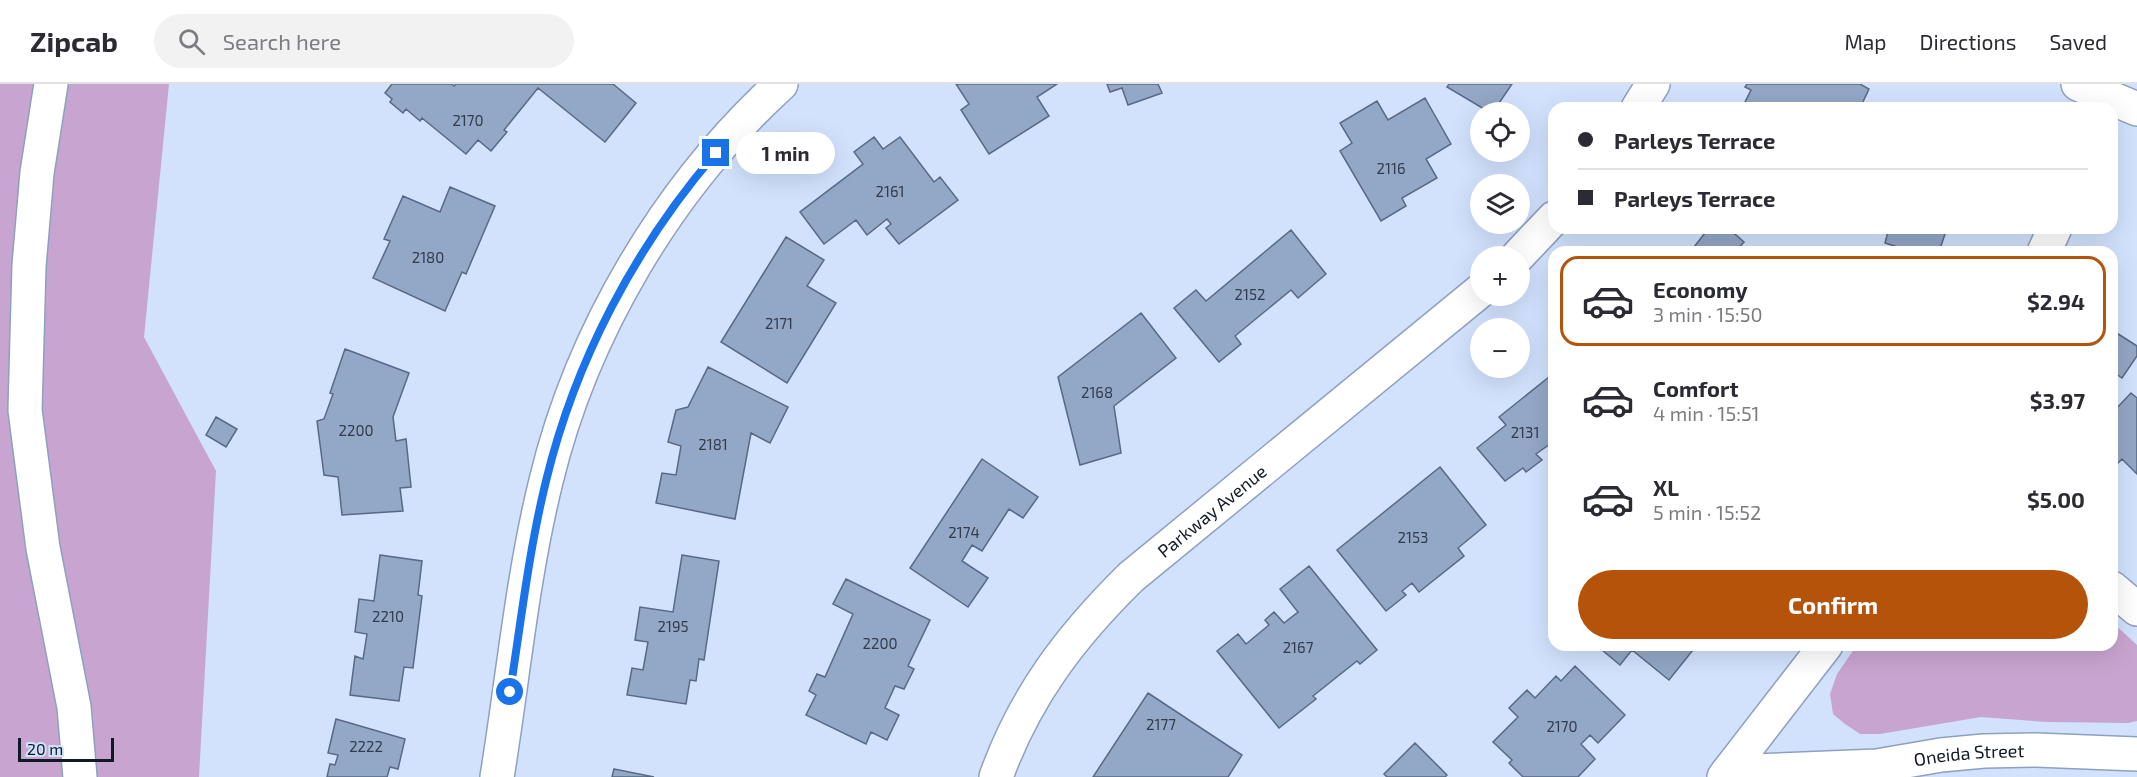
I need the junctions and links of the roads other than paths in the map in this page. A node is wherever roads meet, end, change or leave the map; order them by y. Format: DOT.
graph roads {
  1 [pos="51,84"];
  2 [pos="782,84"];
  3 [pos="1653,84"];
  4 [pos="2078,84"];
  5 [pos="1642,102"];
  6 [pos="2112,102"];
  7 [pos="1548,224"];
  8 [pos="1527,246"];
  9 [pos="1470,299"];
  10 [pos="2118,593"];
  11 [pos="2137,609"];
  12 [pos="1821,651"];
  13 [pos="2137,754"];
  14 [pos="1726,775"];
  15 [pos="80,777"];
  16 [pos="497,777"];
  17 [pos="996,777"];
  1 -- 15 [label="street"];
  2 -- 16 [label="street"];
  3 -- 5 [label="street"];
  4 -- 6 [label="street"];
  7 -- 8 [label="street"];
  9 -- 17 [label="street, Parkway Avenue"];
  10 -- 11 [label="street"];
  12 -- 14 [label="street"];
  13 -- 14 [label="street, Oneida Street"];
}
